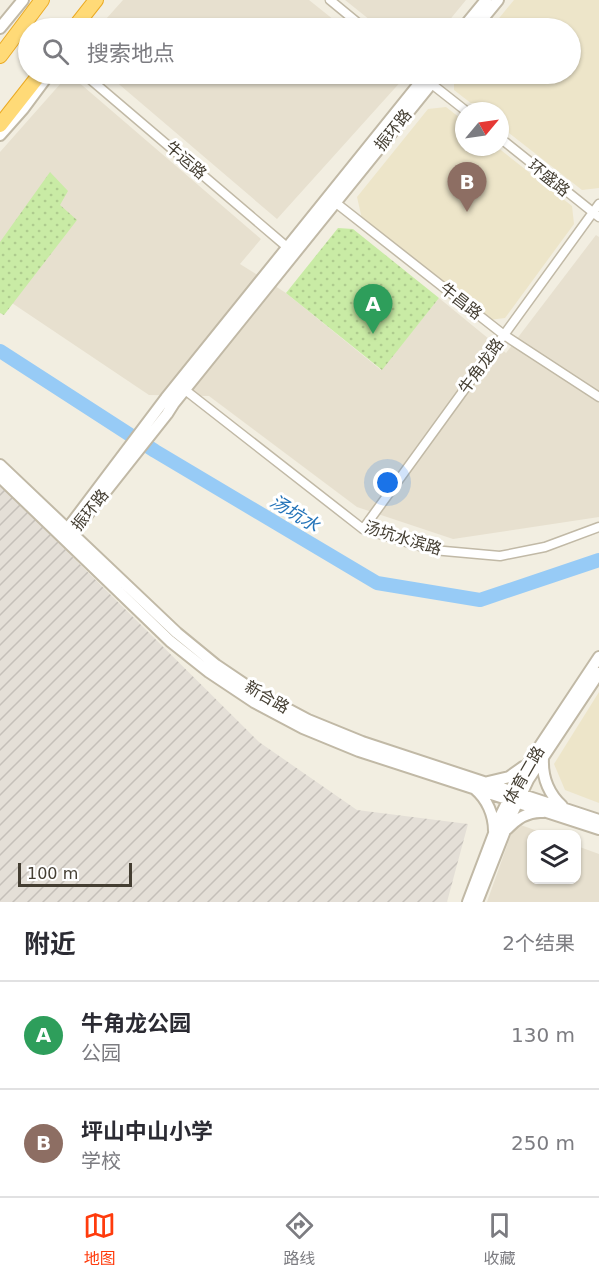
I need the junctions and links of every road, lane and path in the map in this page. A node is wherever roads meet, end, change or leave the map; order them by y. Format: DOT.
graph roads {
  1 [pos="23,0"];
  2 [pos="42,0"];
  3 [pos="96,0"];
  4 [pos="104,0"];
  5 [pos="330,0"];
  6 [pos="486,0"];
  7 [pos="498,0"];
  8 [pos="28,18"];
  9 [pos="82,18"];
  10 [pos="90,18"];
  11 [pos="352,18"];
  12 [pos="471,18"];
  13 [pos="483,18"];
  14 [pos="0,28"];
  15 [pos="18,32"];
  16 [pos="0,56"];
  17 [pos="32,84"];
  18 [pos="42,84"];
  19 [pos="96,84"];
  20 [pos="420,84"];
  21 [pos="433,84"];
  22 [pos="455,102"];
  23 [pos="0,125"];
  24 [pos="0,135"];
  25 [pos="509,145"];
  26 [pos="332,199"];
  27 [pos="599,204"];
  28 [pos="596,215"];
  29 [pos="287,247"];
  30 [pos="504,335"];
  31 [pos="181,387"];
  32 [pos="599,397"];
  33 [pos="0,465"];
  34 [pos="0,477"];
  35 [pos="599,526"];
  36 [pos="363,529"];
  37 [pos="67,533"];
  38 [pos="599,657"];
  39 [pos="599,673"];
  40 [pos="543,758"];
  41 [pos="530,761"];
  42 [pos="483,782"];
  43 [pos="472,788"];
  44 [pos="515,797"];
  45 [pos="568,810"];
  46 [pos="548,812"];
  47 [pos="599,820"];
  48 [pos="599,829"];
  49 [pos="498,834"];
  50 [pos="468,902"];
  51 [pos="477,902"];
  1 -- 14 [label="street"];
  2 -- 8 [label="highway"];
  3 -- 9 [label="highway"];
  4 -- 10 [label="street"];
  5 -- 11 [label="street"];
  6 -- 12 [label="street"];
  7 -- 13 [label="street"];
  15 -- 16 [label="highway"];
  17 -- 23 [label="highway"];
  18 -- 24 [label="street"];
  19 -- 29 [label="street, 牛运路"];
  20 -- 26 [label="street, 振环路"];
  21 -- 22 [label="street"];
  25 -- 28 [label="street, 环盛路"];
  26 -- 29 [label="street, 振环路"];
  26 -- 30 [label="street, 牛昌路"];
  26 -- 31 [label="street, 振环路"];
  27 -- 28 [label="street, 牛角龙路"];
  28 -- 30 [label="street, 牛角龙路"];
  29 -- 31 [label="street, 振环路"];
  30 -- 32 [label="street, 牛昌路"];
  30 -- 36 [label="street, 牛角龙路"];
  31 -- 36 [label="street, 汤坑水滨路"];
  31 -- 37 [label="street, 振环路"];
  33 -- 37 [label="street, 新合路"];
  34 -- 37 [label="street, 新合路"];
  35 -- 36 [label="street, 汤坑水滨路"];
  37 -- 42 [label="street, 新合路"];
  37 -- 43 [label="street, 新合路"];
  38 -- 41 [label="street, 体育二路"];
  39 -- 40 [label="street, 体育二路"];
  40 -- 44 [label="street, 体育二路"];
  40 -- 45 [label="street"];
  41 -- 42 [label="street"];
  41 -- 44 [label="street, 体育二路"];
  42 -- 44 [label="street, 新合路"];
  43 -- 44 [label="street, 新合路"];
  43 -- 49 [label="street"];
  44 -- 45 [label="street, 新合路"];
  44 -- 46 [label="street, 新合路"];
  44 -- 49 [label="street, 体育二路"];
  45 -- 47 [label="street, 新合路"];
  46 -- 48 [label="street, 新合路"];
  46 -- 49 [label="street"];
  49 -- 50 [label="street, 体育二路"];
  49 -- 51 [label="street, 体育二路"];
}
